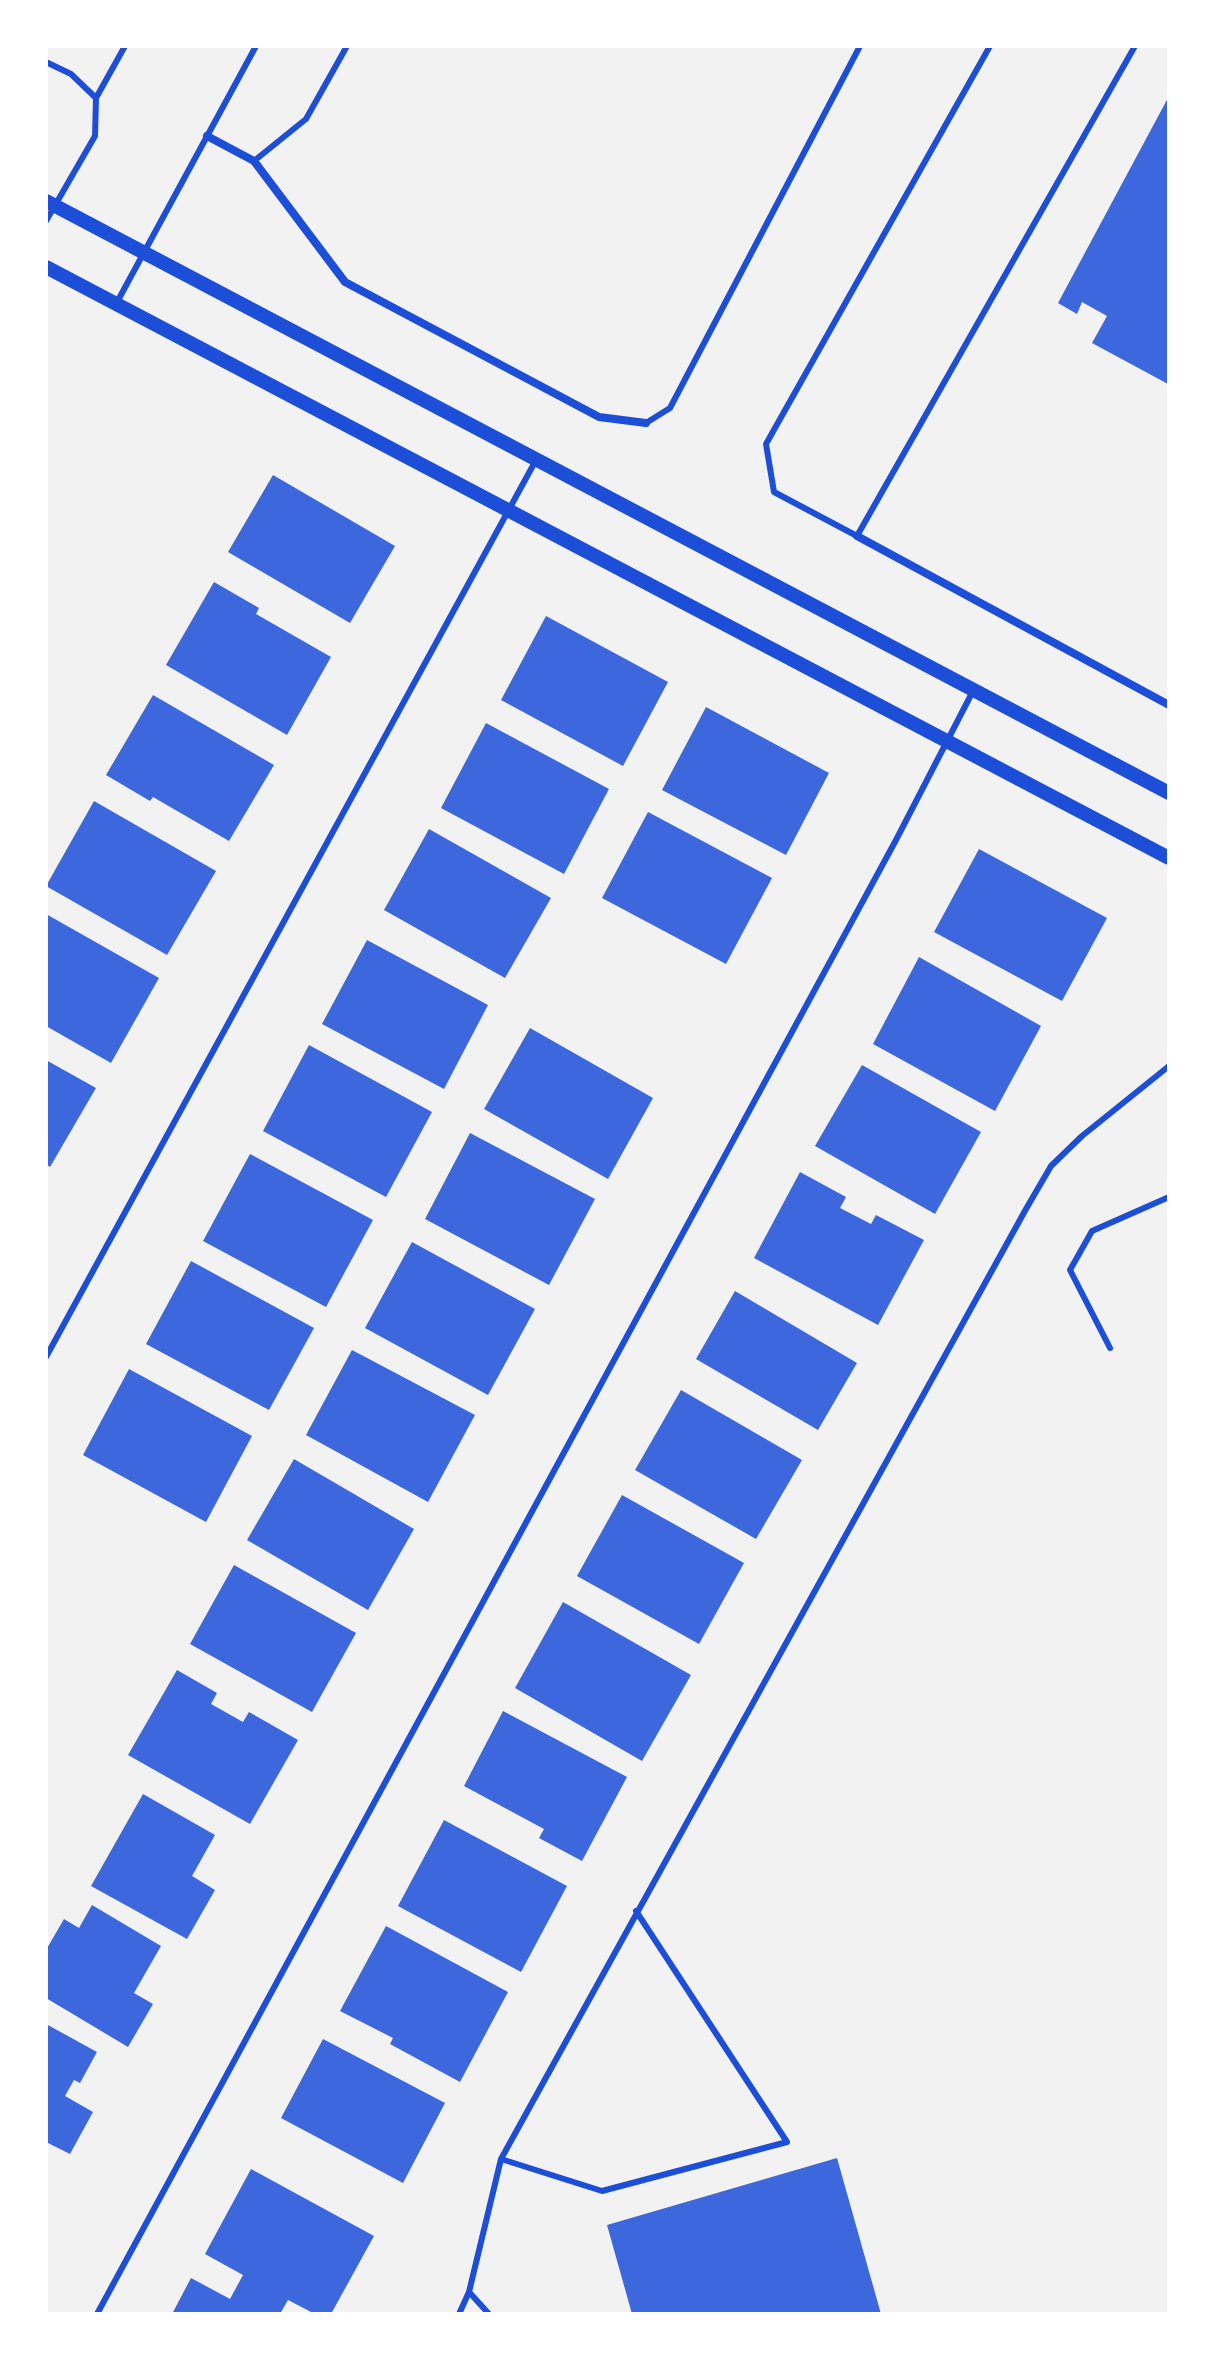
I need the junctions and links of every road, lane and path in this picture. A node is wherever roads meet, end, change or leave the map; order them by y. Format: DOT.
graph roads {
  1 [pos="125,46"];
  2 [pos="256,46"];
  3 [pos="347,46"];
  4 [pos="860,46"];
  5 [pos="990,46"];
  6 [pos="1135,46"];
  7 [pos="46,62"];
  8 [pos="96,98"];
  9 [pos="207,136"];
  10 [pos="254,161"];
  11 [pos="50,204"];
  12 [pos="46,221"];
  13 [pos="142,252"];
  14 [pos="46,267"];
  15 [pos="116,304"];
  16 [pos="646,423"];
  17 [pos="536,460"];
  18 [pos="508,511"];
  19 [pos="857,536"];
  20 [pos="974,688"];
  21 [pos="1169,705"];
  22 [pos="949,742"];
  23 [pos="1169,793"];
  24 [pos="1169,858"];
  25 [pos="1169,1066"];
  26 [pos="1169,1197"];
  27 [pos="1110,1348"];
  28 [pos="46,1357"];
  29 [pos="636,1911"];
  30 [pos="501,2159"];
  31 [pos="469,2292"];
  32 [pos="97,2314"];
  33 [pos="459,2314"];
  34 [pos="489,2314"];
  1 -- 8 [label="lane"];
  2 -- 9 [label="lane"];
  3 -- 10 [label="lane"];
  4 -- 16 [label="lane"];
  5 -- 19 [label="lane"];
  6 -- 19 [label="lane"];
  7 -- 8 [label="lane"];
  8 -- 11 [label="lane"];
  9 -- 10 [label="street"];
  9 -- 13 [label="lane"];
  10 -- 16 [label="street"];
  11 -- 12 [label="lane"];
  11 -- 13 [label="street"];
  13 -- 15 [label="lane"];
  13 -- 17 [label="street"];
  14 -- 15 [label="street"];
  15 -- 18 [label="street"];
  17 -- 18 [label="lane"];
  17 -- 20 [label="street"];
  18 -- 22 [label="street"];
  18 -- 28 [label="lane"];
  19 -- 21 [label="street"];
  20 -- 22 [label="lane"];
  20 -- 23 [label="street"];
  22 -- 24 [label="street"];
  22 -- 32 [label="lane"];
  25 -- 29 [label="lane"];
  26 -- 27 [label="lane"];
  29 -- 30 [label="lane"];
  29 -- 30 [label="lane"];
  30 -- 31 [label="lane"];
  31 -- 33 [label="lane"];
  31 -- 34 [label="lane"];
}
